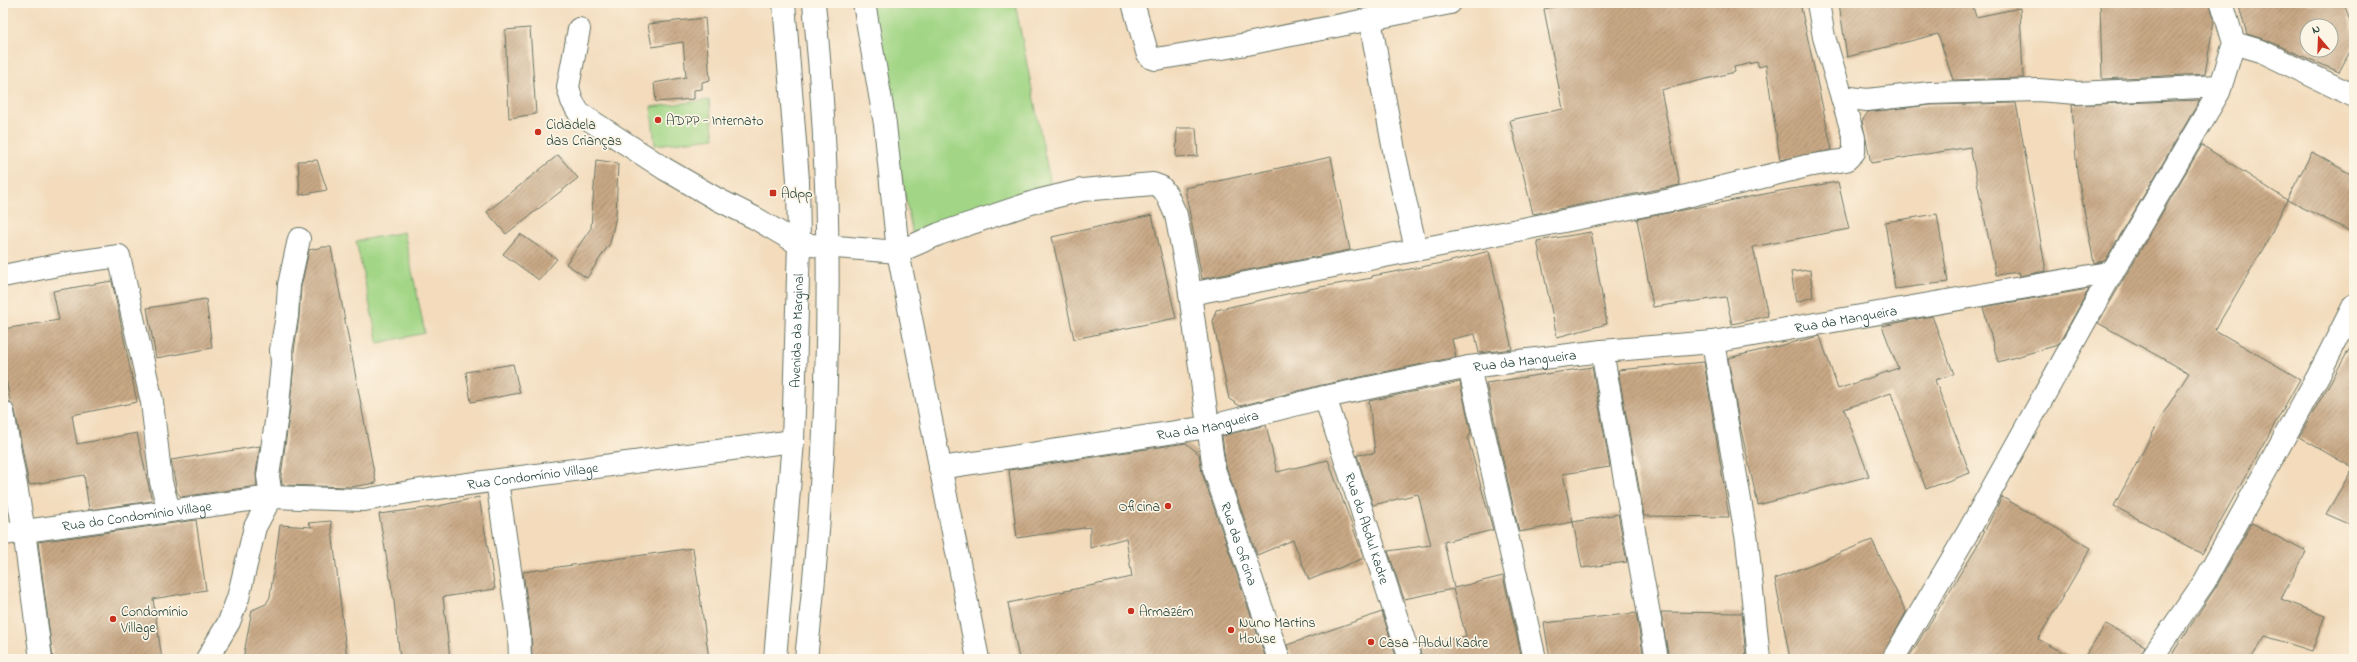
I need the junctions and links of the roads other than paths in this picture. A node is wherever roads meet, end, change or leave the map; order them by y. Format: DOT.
graph roads {
  1 [pos="784,3"];
  2 [pos="814,3"];
  3 [pos="864,3"];
  4 [pos="1133,3"];
  5 [pos="1450,3"];
  6 [pos="1818,3"];
  7 [pos="2222,3"];
  8 [pos="1370,20"];
  9 [pos="579,28"];
  10 [pos="2234,43"];
  11 [pos="2221,86"];
  12 [pos="2354,96"];
  13 [pos="1842,97"];
  14 [pos="299,239"];
  15 [pos="799,244"];
  16 [pos="827,245"];
  17 [pos="1416,248"];
  18 [pos="898,252"];
  19 [pos="2113,272"];
  20 [pos="3,276"];
  21 [pos="1190,294"];
  22 [pos="2354,305"];
  23 [pos="1713,342"];
  24 [pos="1602,351"];
  25 [pos="1469,367"];
  26 [pos="1325,397"];
  27 [pos="3,412"];
  28 [pos="1208,427"];
  29 [pos="793,441"];
  30 [pos="940,468"];
  31 [pos="497,481"];
  32 [pos="271,497"];
  33 [pos="169,510"];
  34 [pos="13,533"];
  35 [pos="2157,657"];
  36 [pos="41,659"];
  37 [pos="207,659"];
  38 [pos="520,659"];
  39 [pos="775,659"];
  40 [pos="806,659"];
  41 [pos="978,659"];
  42 [pos="1280,659"];
  43 [pos="1410,659"];
  44 [pos="1535,659"];
  45 [pos="1657,659"];
  46 [pos="1759,659"];
  47 [pos="1893,659"];
  1 -- 15 [label="street, Avenida da Marginal"];
  2 -- 16 [label="street, Avenida da Marginal"];
  3 -- 18 [label="street"];
  4 -- 8 [label="street"];
  5 -- 8 [label="street"];
  6 -- 13 [label="street"];
  7 -- 10 [label="street"];
  8 -- 17 [label="street"];
  9 -- 15 [label="street"];
  10 -- 11 [label="street"];
  10 -- 12 [label="street"];
  11 -- 13 [label="street"];
  11 -- 19 [label="street"];
  13 -- 17 [label="street"];
  14 -- 32 [label="street"];
  15 -- 16 [label="street"];
  15 -- 29 [label="street, Avenida da Marginal"];
  16 -- 18 [label="street"];
  16 -- 40 [label="street, Avenida da Marginal"];
  17 -- 21 [label="street"];
  18 -- 21 [label="street, Rua da Oficina"];
  18 -- 30 [label="street"];
  19 -- 23 [label="street, Rua da Mangueira"];
  19 -- 47 [label="street"];
  20 -- 33 [label="street"];
  21 -- 28 [label="street, Rua da Oficina"];
  22 -- 35 [label="street"];
  23 -- 24 [label="street, Rua da Mangueira"];
  23 -- 46 [label="street"];
  24 -- 25 [label="street, Rua da Mangueira"];
  24 -- 45 [label="street"];
  25 -- 26 [label="street, Rua da Mangueira"];
  25 -- 44 [label="street"];
  26 -- 28 [label="street, Rua da Mangueira"];
  26 -- 43 [label="street, Rua do Abdul Kadre"];
  27 -- 34 [label="street"];
  28 -- 30 [label="street, Rua da Mangueira"];
  28 -- 42 [label="street, Rua da Oficina"];
  29 -- 31 [label="street, Rua Condomínio Village"];
  29 -- 39 [label="street, Avenida da Marginal"];
  30 -- 41 [label="street"];
  31 -- 32 [label="street, Rua Condomínio Village"];
  31 -- 38 [label="street"];
  32 -- 33 [label="street, Rua do Condomínio Village"];
  32 -- 37 [label="street"];
  33 -- 34 [label="street, Rua do Condomínio Village"];
  34 -- 36 [label="street"];
}
